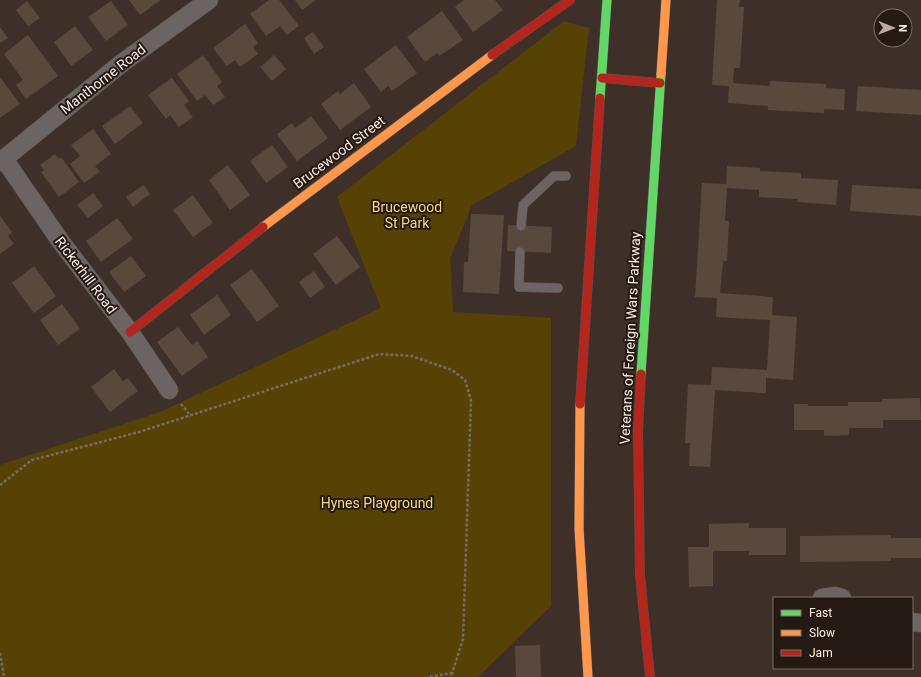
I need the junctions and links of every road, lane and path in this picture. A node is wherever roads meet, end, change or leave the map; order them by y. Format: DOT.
graph roads {
  1 [pos="209,0"];
  2 [pos="570,0"];
  3 [pos="607,0"];
  4 [pos="666,0"];
  5 [pos="602,78"];
  6 [pos="660,83"];
  7 [pos="2,160"];
  8 [pos="566,176"];
  9 [pos="522,226"];
  10 [pos="520,252"];
  11 [pos="558,288"];
  12 [pos="130,332"];
  13 [pos="169,390"];
  14 [pos="0,485"];
  15 [pos="829,597"];
  16 [pos="839,597"];
  17 [pos="0,653"];
  18 [pos="452,673"];
  19 [pos="4,677"];
  20 [pos="430,677"];
  21 [pos="451,677"];
  22 [pos="588,677"];
  23 [pos="650,677"];
  1 -- 7 [label="street, Manthorne Road"];
  2 -- 12 [label="main road, Brucewood Street"];
  3 -- 5 [label="main road"];
  4 -- 6 [label="main road, Veterans of Foreign Wars Parkway"];
  5 -- 6 [label="main road"];
  5 -- 22 [label="main road"];
  6 -- 23 [label="main road, Veterans of Foreign Wars Parkway"];
  7 -- 12 [label="street, Rickerhill Road"];
  8 -- 9 [label="lane"];
  10 -- 11 [label="lane"];
  12 -- 13 [label="street, Rickerhill Road"];
  14 -- 18 [label="path"];
  15 -- 16 [label="street"];
  17 -- 19 [label="path"];
  18 -- 20 [label="path"];
  18 -- 21 [label="path"];
}
